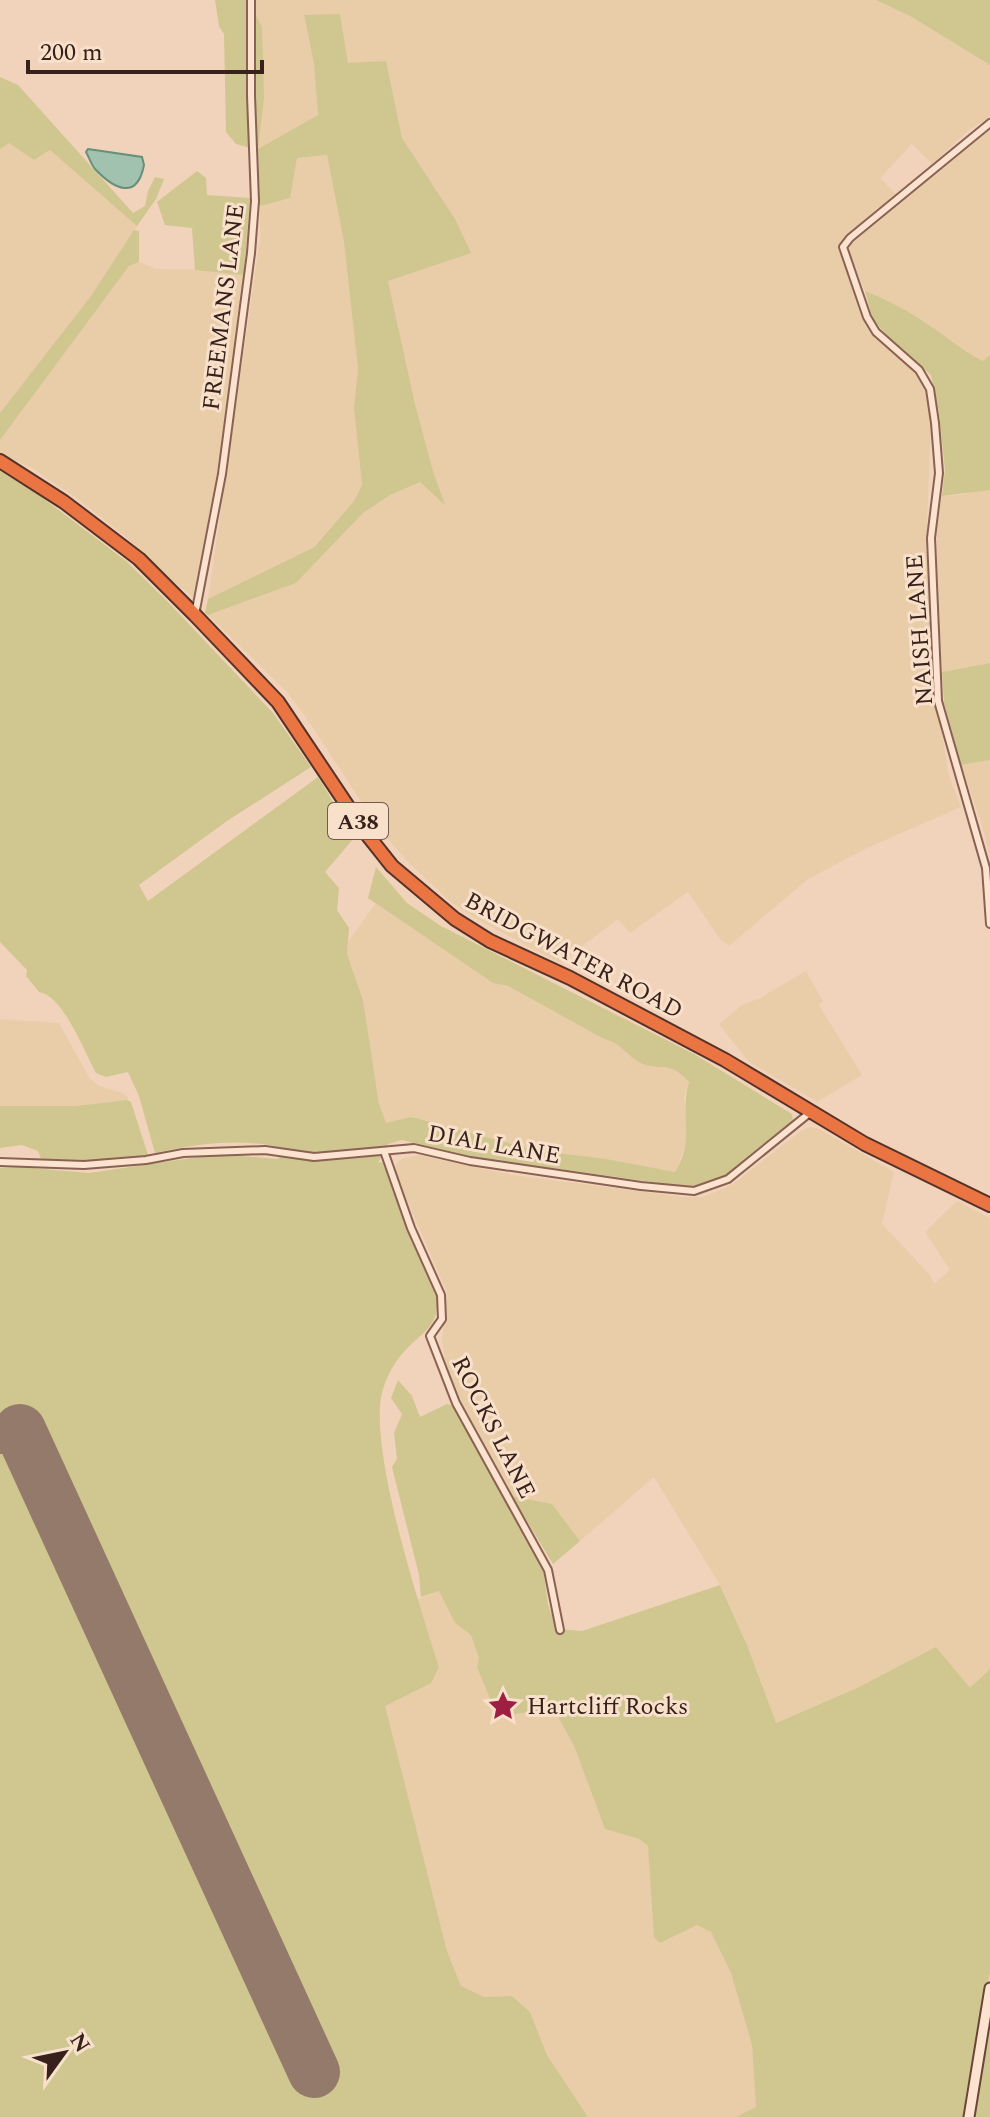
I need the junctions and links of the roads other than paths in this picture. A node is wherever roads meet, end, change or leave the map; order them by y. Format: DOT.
graph roads {
  1 [pos="251,0"];
  2 [pos="990,123"];
  3 [pos="0,461"];
  4 [pos="195,615"];
  5 [pos="990,924"];
  6 [pos="812,1111"];
  7 [pos="384,1151"];
  8 [pos="0,1162"];
  9 [pos="990,1205"];
  10 [pos="560,1630"];
  11 [pos="990,1988"];
  12 [pos="969,2117"];
  1 -- 4 [label="street, FREEMANS LANE"];
  2 -- 5 [label="street, NAISH LANE"];
  3 -- 4 [label="highway, BRIDGWATER ROAD / A38"];
  4 -- 6 [label="highway, BRIDGWATER ROAD / A38"];
  6 -- 7 [label="street, DIAL LANE"];
  6 -- 9 [label="highway, BRIDGWATER ROAD / A38"];
  7 -- 8 [label="street, DIAL LANE"];
  7 -- 10 [label="street, ROCKS LANE"];
  11 -- 12 [label="main road"];
}
